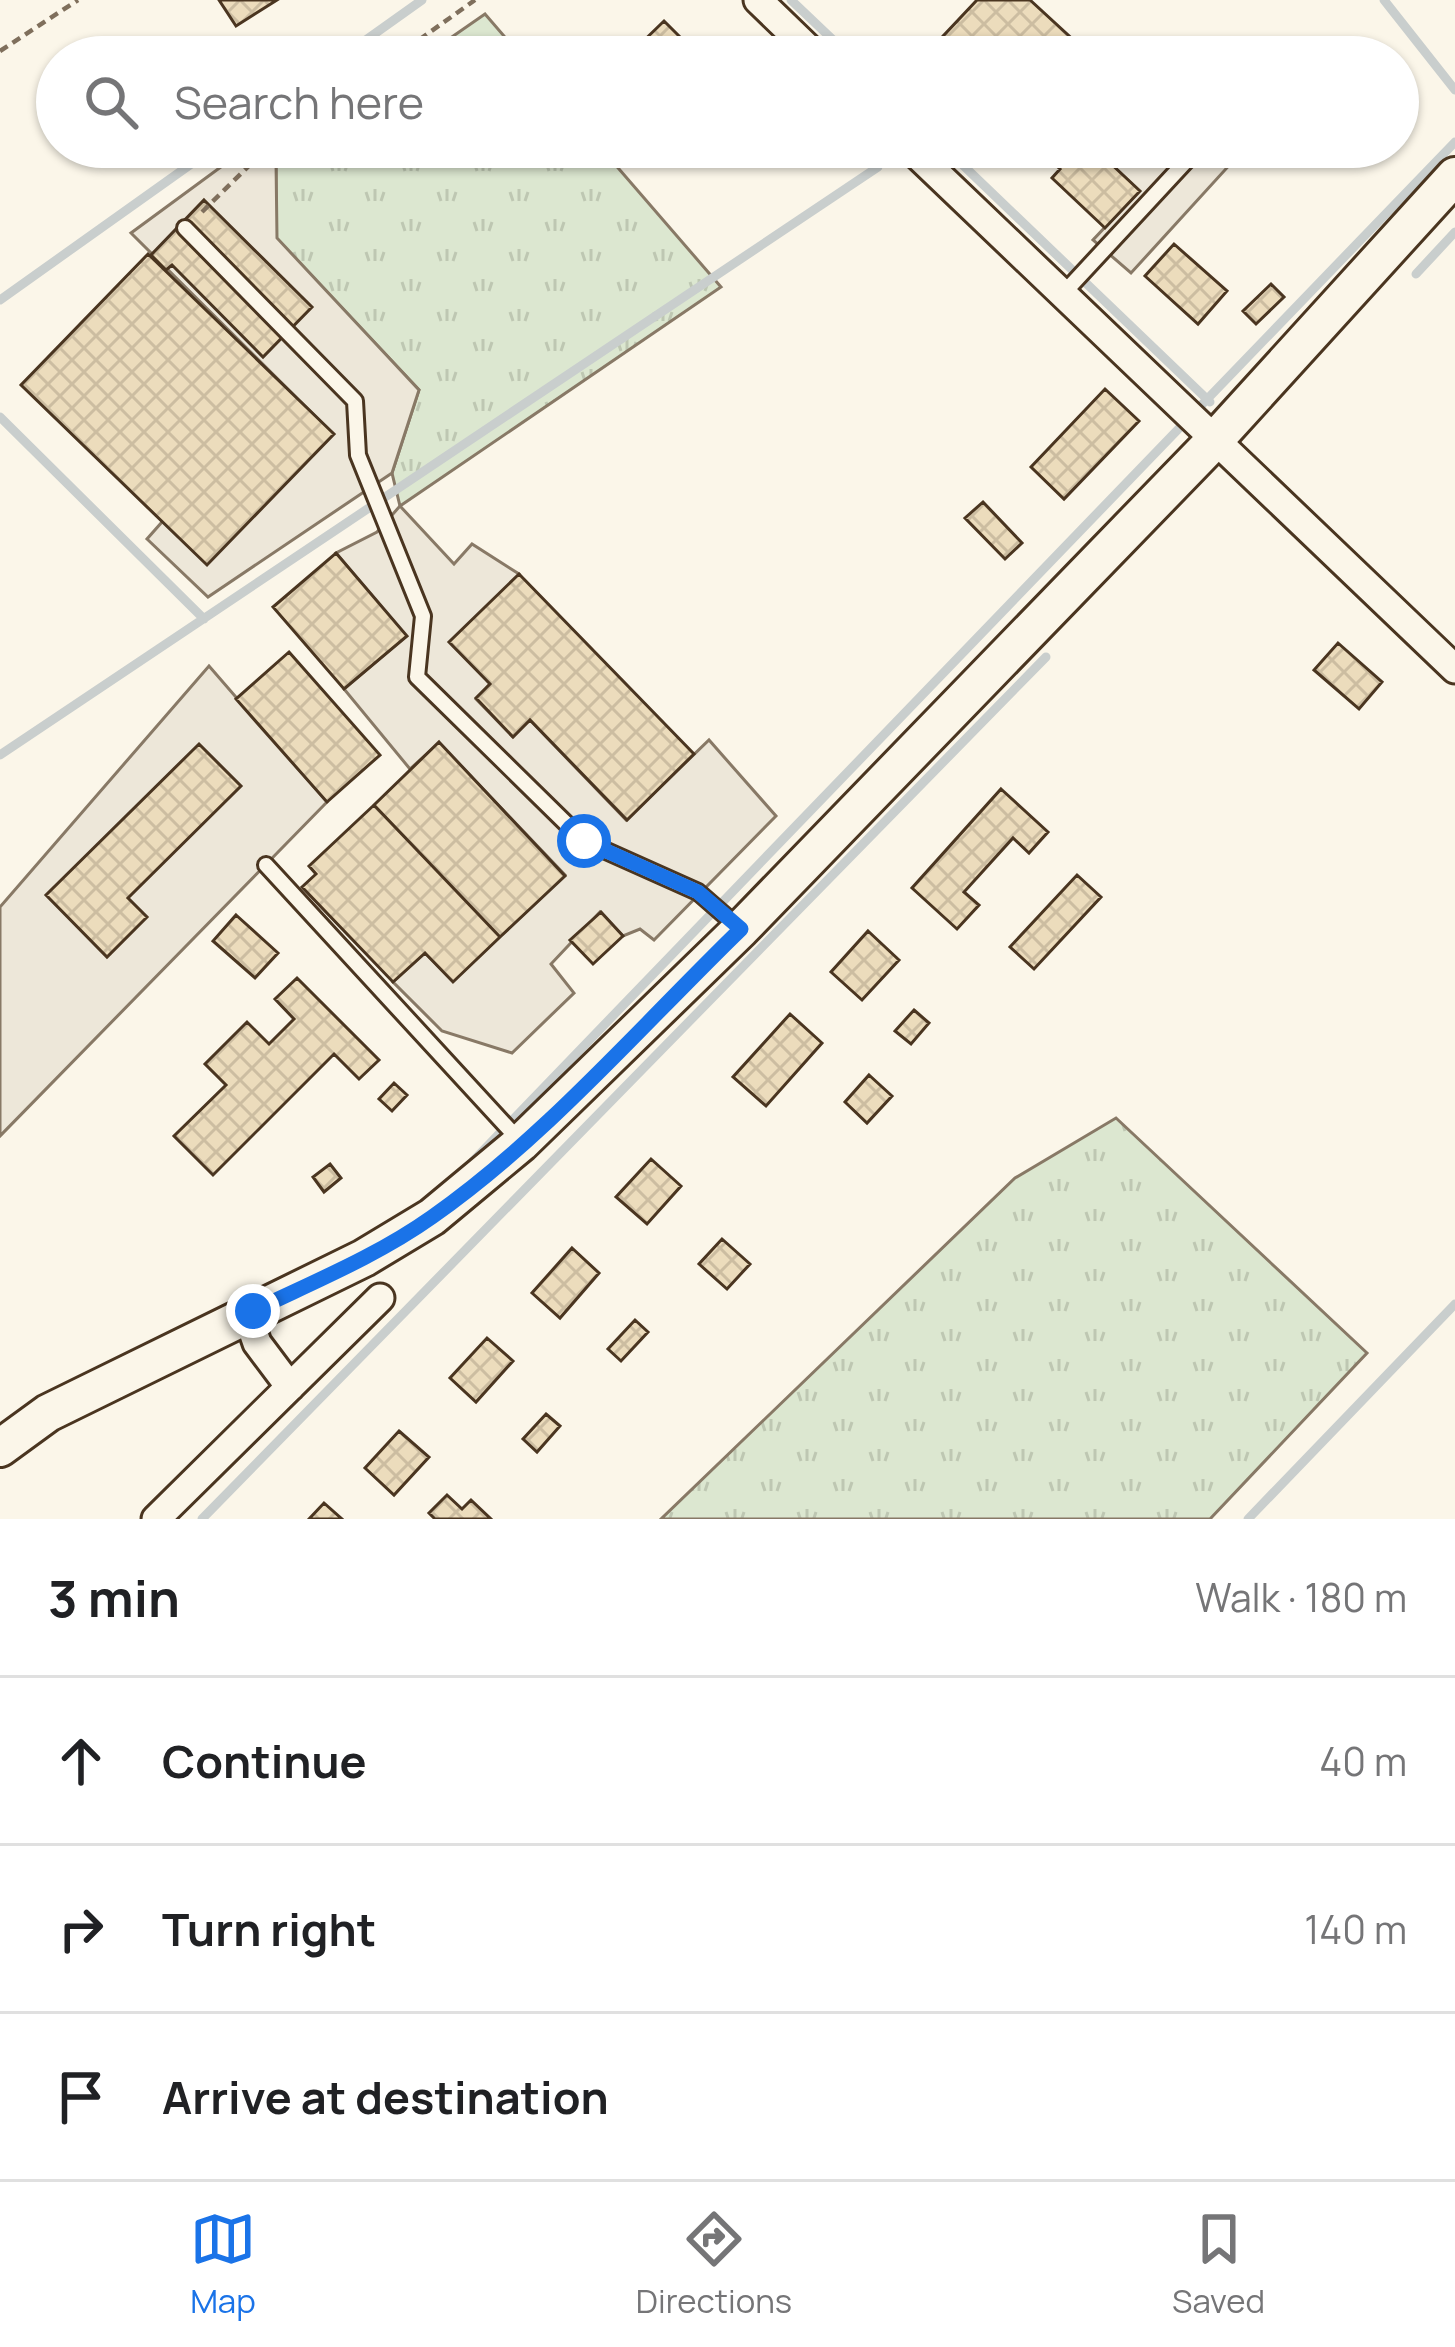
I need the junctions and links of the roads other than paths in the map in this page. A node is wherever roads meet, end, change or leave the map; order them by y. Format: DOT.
graph roads {
  1 [pos="758,0"];
  2 [pos="795,36"];
  3 [pos="931,168"];
  4 [pos="1180,168"];
  5 [pos="1455,176"];
  6 [pos="185,229"];
  7 [pos="1062,295"];
  8 [pos="1213,442"];
  9 [pos="1455,669"];
  10 [pos="266,866"];
  11 [pos="741,929"];
  12 [pos="521,1143"];
  13 [pos="380,1298"];
  14 [pos="247,1314"];
  15 [pos="290,1387"];
  16 [pos="0,1448"];
  17 [pos="156,1519"];
  1 -- 2 [label="street"];
  3 -- 7 [label="street"];
  4 -- 7 [label="lane"];
  5 -- 8 [label="street"];
  6 -- 11 [label="lane"];
  7 -- 8 [label="street"];
  8 -- 9 [label="street"];
  8 -- 11 [label="street"];
  10 -- 12 [label="lane"];
  11 -- 12 [label="street"];
  12 -- 14 [label="street"];
  13 -- 15 [label="street"];
  14 -- 15 [label="street"];
  14 -- 16 [label="street"];
  15 -- 17 [label="street"];
}
